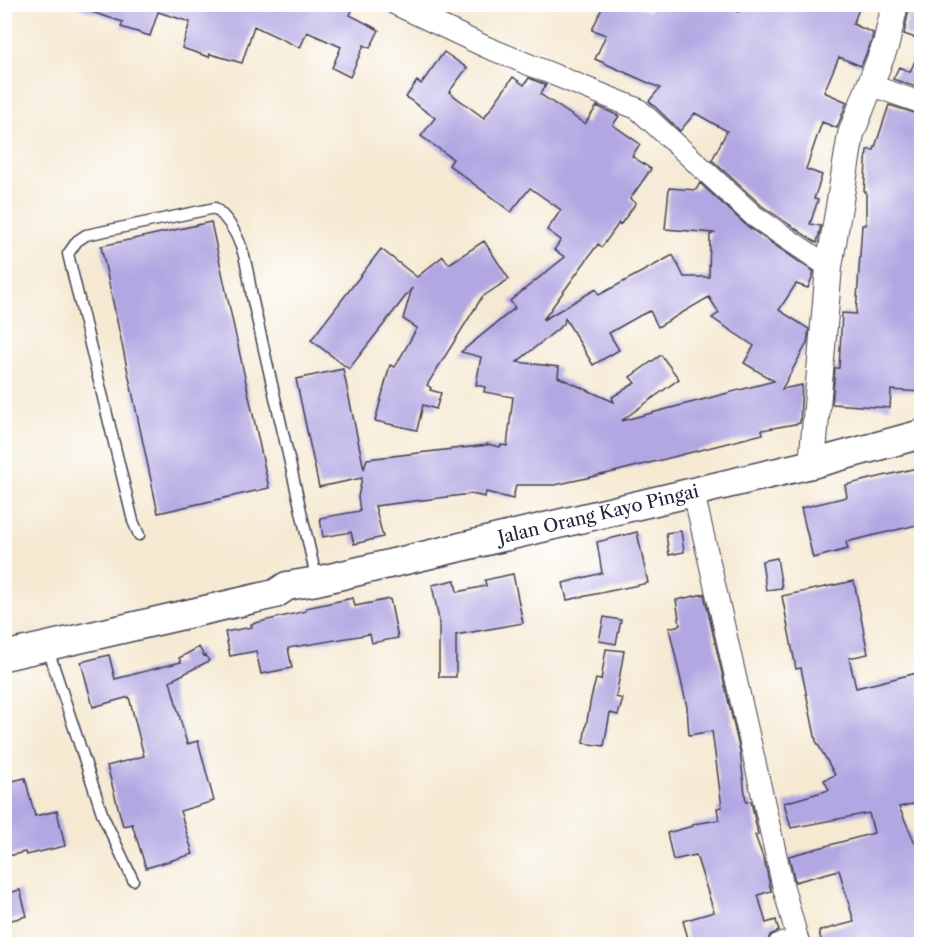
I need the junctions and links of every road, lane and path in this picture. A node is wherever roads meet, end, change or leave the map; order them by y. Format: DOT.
graph roads {
  1 [pos="395,4"];
  2 [pos="895,4"];
  3 [pos="870,85"];
  4 [pos="921,103"];
  5 [pos="829,267"];
  6 [pos="921,434"];
  7 [pos="921,450"];
  8 [pos="813,464"];
  9 [pos="696,503"];
  10 [pos="139,535"];
  11 [pos="317,581"];
  12 [pos="275,594"];
  13 [pos="47,646"];
  14 [pos="4,656"];
  15 [pos="133,880"];
  16 [pos="792,943"];
  1 -- 5 [label="street"];
  2 -- 3 [label="street"];
  3 -- 4 [label="street"];
  3 -- 5 [label="street"];
  5 -- 8 [label="street"];
  6 -- 8 [label="main road, Jalan Orang Kayo Pingai"];
  7 -- 9 [label="main road, Jalan Orang Kayo Pingai"];
  8 -- 11 [label="main road, Jalan Orang Kayo Pingai"];
  9 -- 12 [label="main road, Jalan Orang Kayo Pingai"];
  9 -- 16 [label="street"];
  10 -- 11 [label="lane"];
  11 -- 12 [label="main road, Jalan Orang Kayo Pingai"];
  12 -- 13 [label="main road, Jalan Orang Kayo Pingai"];
  13 -- 14 [label="main road, Jalan Orang Kayo Pingai"];
  13 -- 15 [label="lane"];
}
